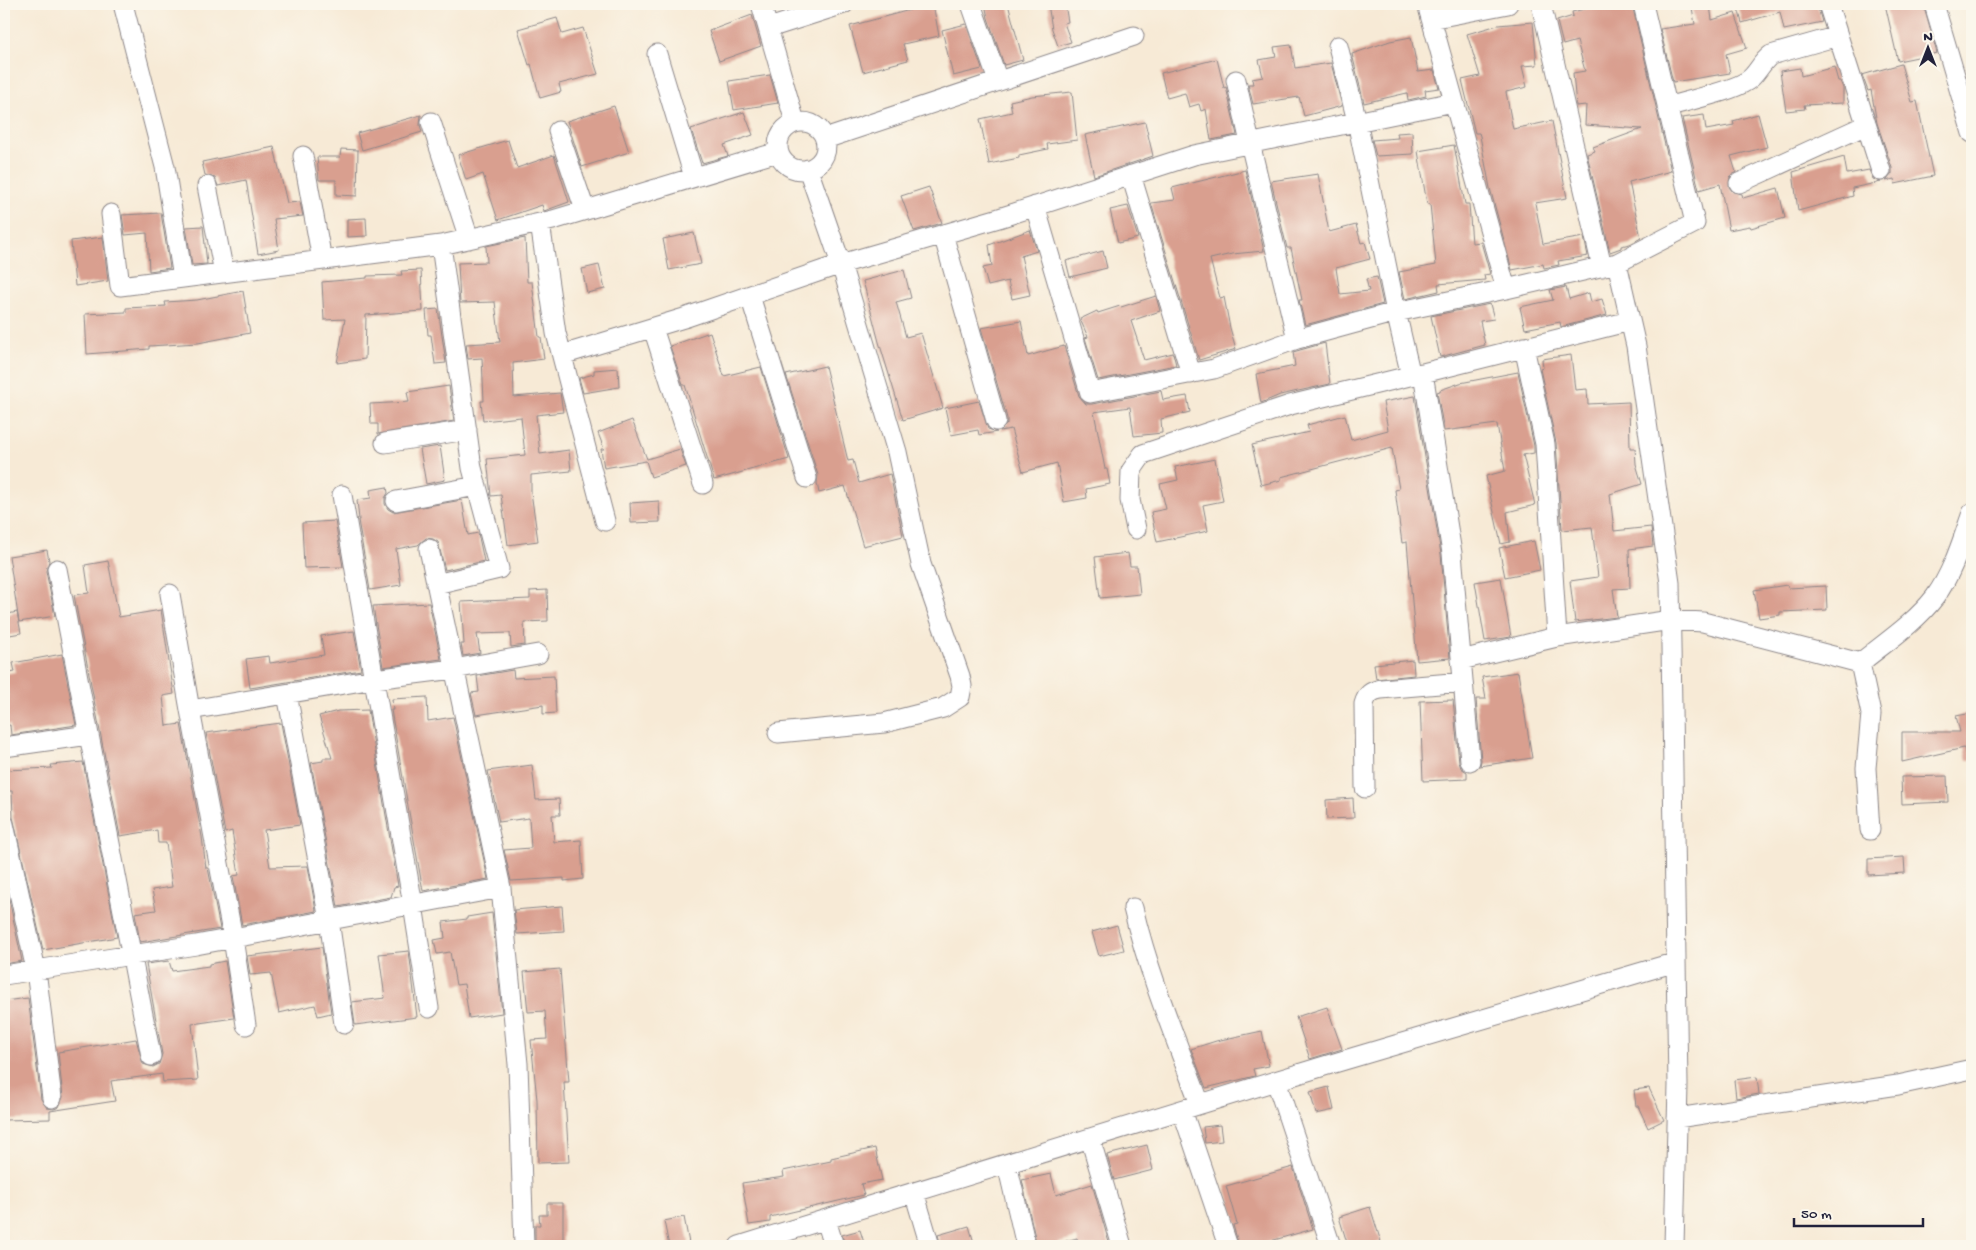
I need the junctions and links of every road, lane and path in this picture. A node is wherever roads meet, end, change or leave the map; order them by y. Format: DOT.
graph roads {
  1 [pos="123,4"];
  2 [pos="761,4"];
  3 [pos="844,4"];
  4 [pos="971,4"];
  5 [pos="1508,4"];
  6 [pos="1541,4"];
  7 [pos="1643,4"];
  8 [pos="1828,4"];
  9 [pos="1934,4"];
  10 [pos="1429,11"];
  11 [pos="769,28"];
  12 [pos="1134,36"];
  13 [pos="1838,36"];
  14 [pos="1338,46"];
  15 [pos="657,54"];
  16 [pos="1236,80"];
  17 [pos="998,81"];
  18 [pos="1454,102"];
  19 [pos="1668,107"];
  20 [pos="1357,121"];
  21 [pos="430,122"];
  22 [pos="795,122"];
  23 [pos="1866,125"];
  24 [pos="558,130"];
  25 [pos="1972,133"];
  26 [pos="825,139"];
  27 [pos="1250,143"];
  28 [pos="778,152"];
  29 [pos="303,156"];
  30 [pos="808,169"];
  31 [pos="1881,171"];
  32 [pos="1131,176"];
  33 [pos="694,178"];
  34 [pos="1739,183"];
  35 [pos="207,186"];
  36 [pos="1035,206"];
  37 [pos="585,210"];
  38 [pos="111,214"];
  39 [pos="540,223"];
  40 [pos="943,234"];
  41 [pos="469,239"];
  42 [pos="441,245"];
  43 [pos="322,260"];
  44 [pos="841,264"];
  45 [pos="1610,265"];
  46 [pos="224,273"];
  47 [pos="183,278"];
  48 [pos="1506,289"];
  49 [pos="750,296"];
  50 [pos="1396,312"];
  51 [pos="1630,321"];
  52 [pos="653,328"];
  53 [pos="1297,339"];
  54 [pos="1524,347"];
  55 [pos="562,356"];
  56 [pos="1191,374"];
  57 [pos="1417,374"];
  58 [pos="996,421"];
  59 [pos="467,430"];
  60 [pos="385,443"];
  61 [pos="807,478"];
  62 [pos="703,484"];
  63 [pos="477,486"];
  64 [pos="342,495"];
  65 [pos="396,501"];
  66 [pos="1972,513"];
  67 [pos="605,521"];
  68 [pos="1136,529"];
  69 [pos="429,549"];
  70 [pos="57,569"];
  71 [pos="436,584"];
  72 [pos="170,594"];
  73 [pos="1670,620"];
  74 [pos="1557,637"];
  75 [pos="538,654"];
  76 [pos="1461,660"];
  77 [pos="1860,663"];
  78 [pos="454,669"];
  79 [pos="374,680"];
  80 [pos="1463,682"];
  81 [pos="287,694"];
  82 [pos="190,710"];
  83 [pos="778,733"];
  84 [pos="89,735"];
  85 [pos="4,747"];
  86 [pos="1470,761"];
  87 [pos="1365,788"];
  88 [pos="4,824"];
  89 [pos="1870,830"];
  90 [pos="501,888"];
  91 [pos="413,905"];
  92 [pos="1133,908"];
  93 [pos="329,920"];
  94 [pos="233,938"];
  95 [pos="132,955"];
  96 [pos="1676,962"];
  97 [pos="36,970"];
  98 [pos="4,975"];
  99 [pos="430,1008"];
  100 [pos="344,1024"];
  101 [pos="246,1025"];
  102 [pos="151,1056"];
  103 [pos="1972,1070"];
  104 [pos="1276,1081"];
  105 [pos="52,1098"];
  106 [pos="1191,1107"];
  107 [pos="1677,1118"];
  108 [pos="1090,1138"];
  109 [pos="1007,1164"];
  110 [pos="914,1192"];
  111 [pos="826,1220"];
  112 [pos="524,1246"];
  113 [pos="742,1246"];
  114 [pos="834,1246"];
  115 [pos="930,1246"];
  116 [pos="1026,1246"];
  117 [pos="1122,1246"];
  118 [pos="1228,1246"];
  119 [pos="1330,1246"];
  120 [pos="1674,1246"];
  1 -- 47 [label="street"];
  2 -- 11 [label="street"];
  3 -- 11 [label="street"];
  4 -- 17 [label="street"];
  5 -- 10 [label="street"];
  6 -- 45 [label="street"];
  7 -- 19 [label="street"];
  8 -- 13 [label="street"];
  9 -- 25 [label="street"];
  10 -- 18 [label="street"];
  11 -- 22 [label="street"];
  12 -- 17 [label="street"];
  13 -- 19 [label="street"];
  13 -- 23 [label="street"];
  14 -- 20 [label="street"];
  15 -- 33 [label="street"];
  16 -- 27 [label="street"];
  17 -- 26 [label="street"];
  18 -- 20 [label="street"];
  18 -- 48 [label="street"];
  19 -- 45 [label="street"];
  20 -- 27 [label="street"];
  20 -- 50 [label="street"];
  21 -- 41 [label="street"];
  22 -- 26 [label="street"];
  22 -- 28 [label="street"];
  23 -- 31 [label="street"];
  23 -- 34 [label="street"];
  24 -- 37 [label="street"];
  26 -- 30 [label="street"];
  27 -- 32 [label="street"];
  27 -- 53 [label="street"];
  28 -- 30 [label="street"];
  28 -- 33 [label="street"];
  29 -- 43 [label="street"];
  30 -- 44 [label="street"];
  32 -- 36 [label="street"];
  32 -- 56 [label="street"];
  33 -- 37 [label="street"];
  35 -- 46 [label="street"];
  36 -- 40 [label="street"];
  36 -- 56 [label="street"];
  37 -- 39 [label="street"];
  38 -- 47 [label="street"];
  39 -- 41 [label="street"];
  39 -- 55 [label="street"];
  40 -- 44 [label="street"];
  40 -- 58 [label="street"];
  41 -- 42 [label="street"];
  42 -- 43 [label="street"];
  42 -- 59 [label="street"];
  43 -- 46 [label="street"];
  44 -- 49 [label="street"];
  44 -- 83 [label="street"];
  45 -- 48 [label="street"];
  45 -- 51 [label="street"];
  46 -- 47 [label="street"];
  48 -- 50 [label="street"];
  49 -- 52 [label="street"];
  49 -- 61 [label="street"];
  50 -- 53 [label="street"];
  50 -- 57 [label="street"];
  51 -- 54 [label="street"];
  51 -- 73 [label="street"];
  52 -- 55 [label="street"];
  52 -- 62 [label="street"];
  53 -- 56 [label="street"];
  54 -- 57 [label="street"];
  54 -- 74 [label="street"];
  55 -- 67 [label="street"];
  57 -- 68 [label="street"];
  57 -- 76 [label="street"];
  59 -- 60 [label="street"];
  59 -- 63 [label="street"];
  63 -- 65 [label="street"];
  63 -- 71 [label="street"];
  64 -- 79 [label="street"];
  66 -- 77 [label="street"];
  69 -- 71 [label="street"];
  70 -- 84 [label="street"];
  71 -- 78 [label="street"];
  72 -- 82 [label="street"];
  73 -- 74 [label="street"];
  73 -- 77 [label="street"];
  73 -- 96 [label="street"];
  74 -- 76 [label="street"];
  75 -- 78 [label="street"];
  76 -- 80 [label="street"];
  77 -- 89 [label="street"];
  78 -- 79 [label="street"];
  78 -- 90 [label="street"];
  79 -- 81 [label="street"];
  79 -- 91 [label="street"];
  80 -- 86 [label="street"];
  80 -- 87 [label="street"];
  81 -- 82 [label="street"];
  81 -- 93 [label="street"];
  82 -- 94 [label="street"];
  84 -- 85 [label="street"];
  84 -- 95 [label="street"];
  88 -- 97 [label="street"];
  90 -- 91 [label="street"];
  90 -- 112 [label="street"];
  91 -- 93 [label="street"];
  91 -- 99 [label="street"];
  92 -- 106 [label="street"];
  93 -- 94 [label="street"];
  93 -- 100 [label="street"];
  94 -- 95 [label="street"];
  94 -- 101 [label="street"];
  95 -- 97 [label="street"];
  95 -- 102 [label="street"];
  96 -- 104 [label="street"];
  96 -- 107 [label="street"];
  97 -- 98 [label="street"];
  97 -- 105 [label="street"];
  103 -- 107 [label="street"];
  104 -- 106 [label="street"];
  104 -- 119 [label="street"];
  106 -- 108 [label="street"];
  106 -- 118 [label="street"];
  107 -- 120 [label="street"];
  108 -- 109 [label="street"];
  108 -- 117 [label="street"];
  109 -- 110 [label="street"];
  109 -- 116 [label="street"];
  110 -- 111 [label="street"];
  110 -- 115 [label="street"];
  111 -- 113 [label="street"];
  111 -- 114 [label="street"];
}
